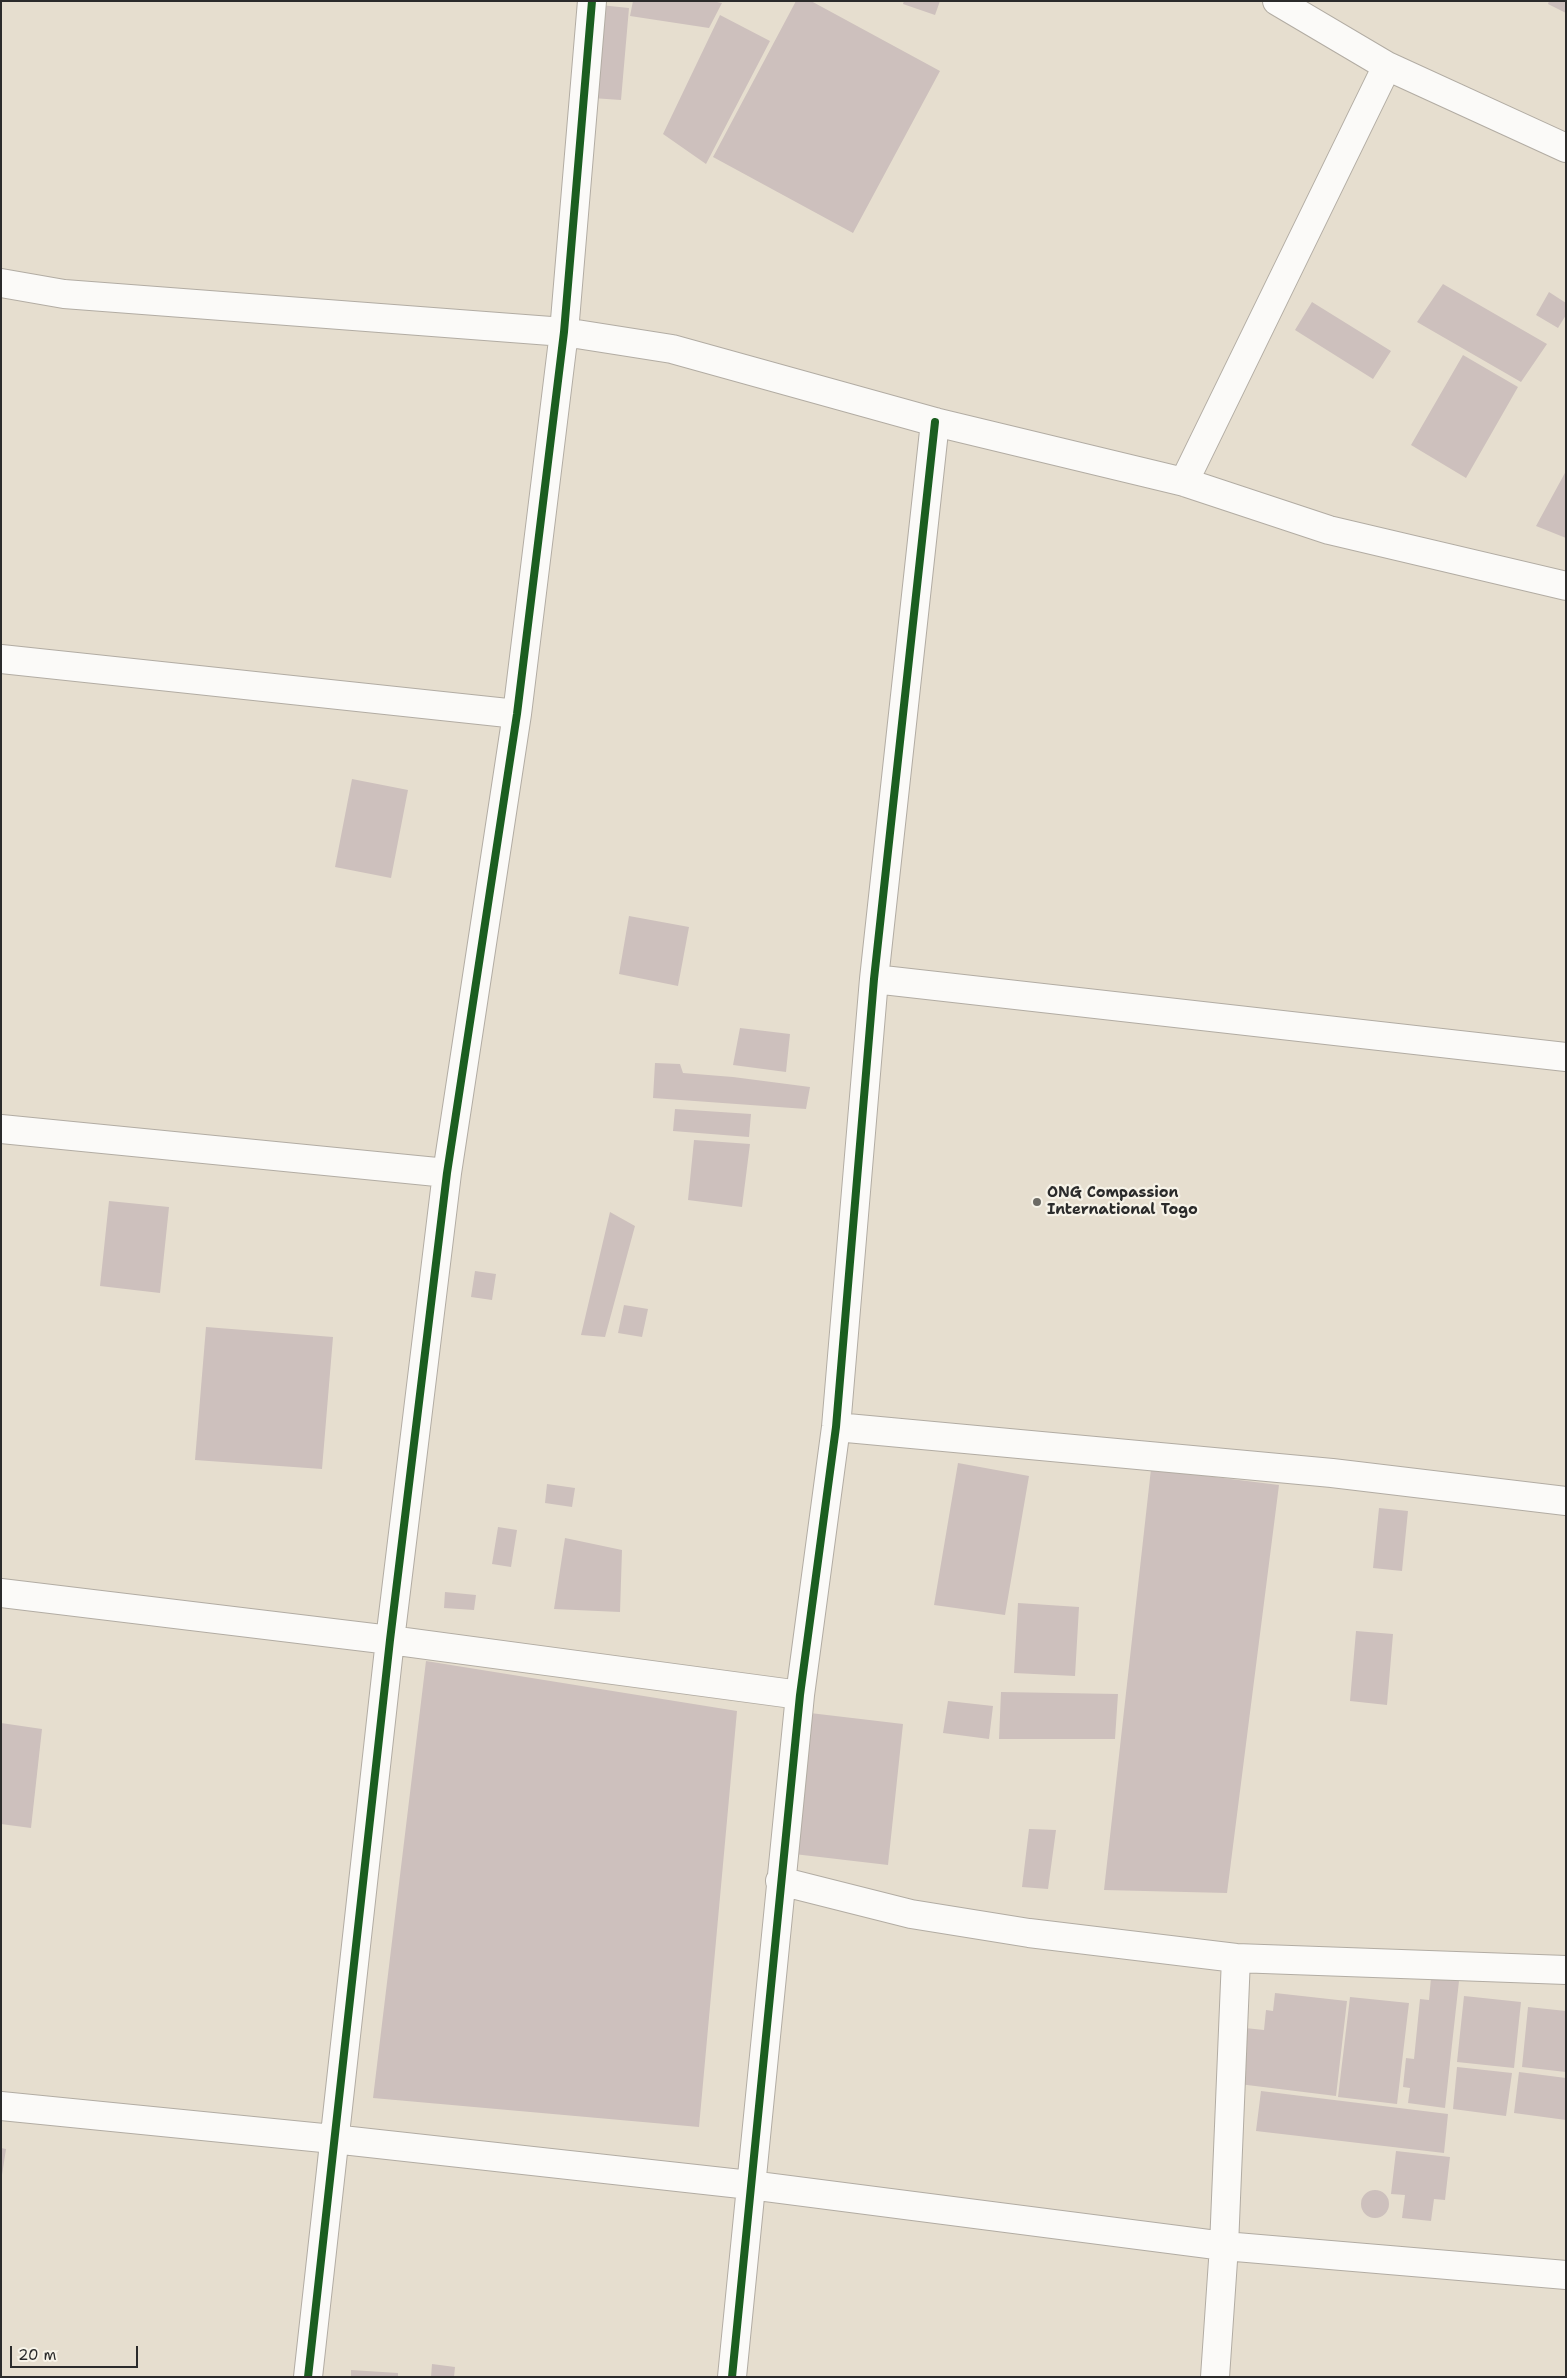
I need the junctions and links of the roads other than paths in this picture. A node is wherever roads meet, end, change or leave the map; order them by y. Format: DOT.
graph roads {
  1 [pos="592,1"];
  2 [pos="1277,1"];
  3 [pos="1387,66"];
  4 [pos="1566,148"];
  5 [pos="1,283"];
  6 [pos="564,332"];
  7 [pos="934,422"];
  8 [pos="1184,482"];
  9 [pos="1566,586"];
  10 [pos="1,659"];
  11 [pos="517,714"];
  12 [pos="874,979"];
  13 [pos="1566,1057"];
  14 [pos="1,1129"];
  15 [pos="447,1173"];
  16 [pos="836,1427"];
  17 [pos="1566,1501"];
  18 [pos="1,1592"];
  19 [pos="390,1640"];
  20 [pos="800,1695"];
  21 [pos="780,1881"];
  22 [pos="1236,1958"];
  23 [pos="1566,1970"];
  24 [pos="1,2106"];
  25 [pos="334,2138"];
  26 [pos="750,2185"];
  27 [pos="1224,2246"];
  28 [pos="1566,2275"];
  29 [pos="308,2377"];
  30 [pos="732,2377"];
  31 [pos="1215,2377"];
  1 -- 6 [label="street"];
  2 -- 3 [label="street"];
  3 -- 4 [label="street"];
  3 -- 8 [label="street"];
  5 -- 6 [label="street"];
  6 -- 7 [label="street"];
  6 -- 11 [label="street"];
  7 -- 8 [label="street"];
  7 -- 12 [label="street"];
  8 -- 9 [label="street"];
  10 -- 11 [label="street"];
  11 -- 15 [label="street"];
  12 -- 13 [label="street"];
  12 -- 16 [label="street"];
  14 -- 15 [label="street"];
  15 -- 19 [label="street"];
  16 -- 17 [label="street"];
  16 -- 20 [label="street"];
  18 -- 19 [label="street"];
  19 -- 20 [label="street"];
  19 -- 25 [label="street"];
  20 -- 21 [label="street"];
  21 -- 22 [label="street"];
  21 -- 26 [label="street"];
  22 -- 23 [label="street"];
  22 -- 27 [label="street"];
  24 -- 25 [label="street"];
  25 -- 26 [label="street"];
  25 -- 29 [label="street"];
  26 -- 27 [label="street"];
  26 -- 30 [label="street"];
  27 -- 28 [label="street"];
  27 -- 31 [label="street"];
}
